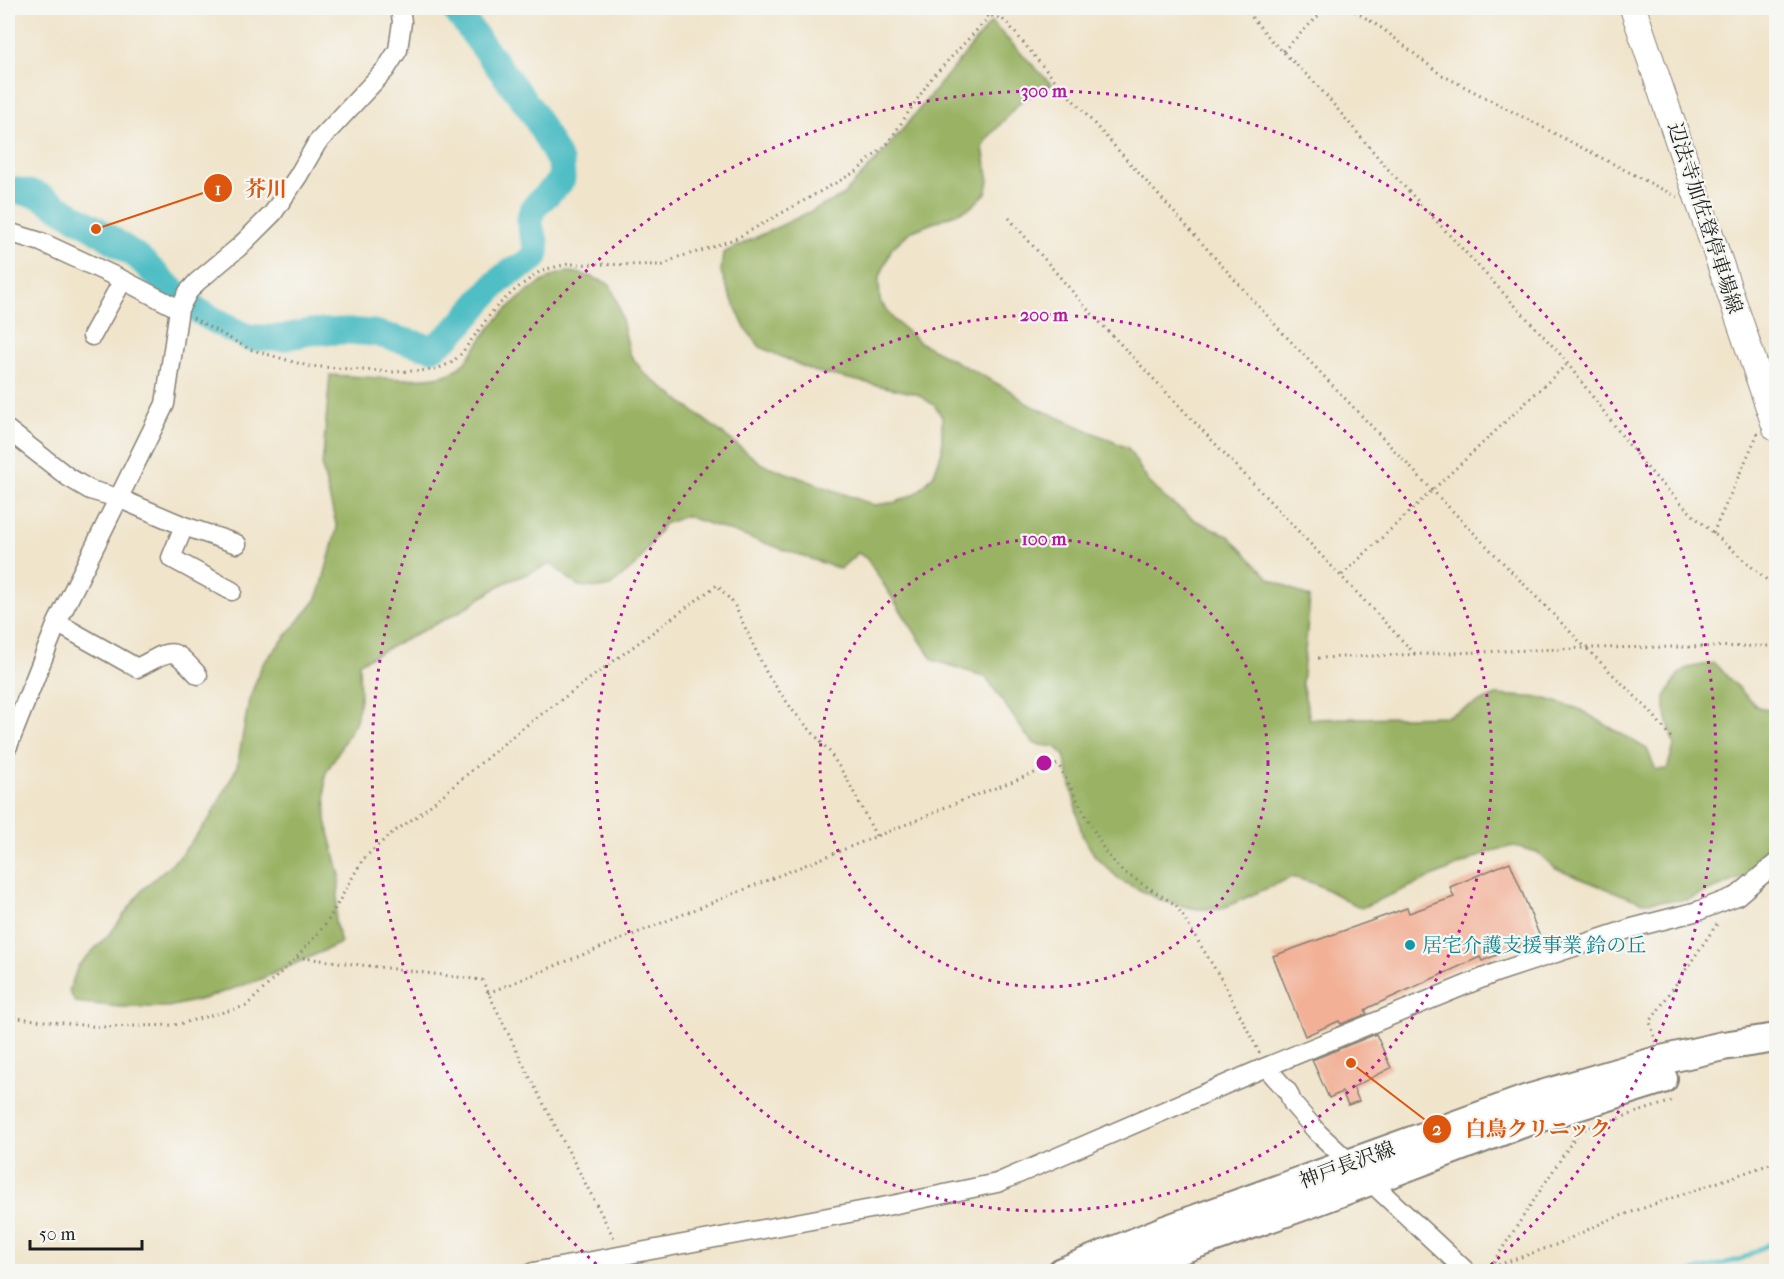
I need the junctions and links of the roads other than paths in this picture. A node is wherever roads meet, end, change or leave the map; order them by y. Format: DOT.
graph roads {
  1 [pos="400,8"];
  2 [pos="1633,8"];
  3 [pos="8,232"];
  4 [pos="123,280"];
  5 [pos="183,302"];
  6 [pos="92,336"];
  7 [pos="1768,428"];
  8 [pos="8,429"];
  9 [pos="118,498"];
  10 [pos="184,526"];
  11 [pos="237,544"];
  12 [pos="232,591"];
  13 [pos="57,623"];
  14 [pos="198,675"];
  15 [pos="8,746"];
  16 [pos="1776,863"];
  17 [pos="1776,1038"];
  18 [pos="1776,1058"];
  19 [pos="1266,1066"];
  20 [pos="1663,1070"];
  21 [pos="1360,1173"];
  22 [pos="621,1261"];
  23 [pos="533,1272"];
  24 [pos="1062,1272"];
  25 [pos="1117,1272"];
  26 [pos="1467,1272"];
  1 -- 5 [label="street"];
  2 -- 7 [label="main road, 辺法寺加佐登停車場線"];
  3 -- 4 [label="street"];
  4 -- 5 [label="street"];
  4 -- 6 [label="street"];
  5 -- 9 [label="street"];
  8 -- 9 [label="street"];
  9 -- 10 [label="street"];
  9 -- 13 [label="street"];
  10 -- 11 [label="street"];
  10 -- 12 [label="street"];
  13 -- 14 [label="street"];
  13 -- 15 [label="street"];
  16 -- 19 [label="street"];
  17 -- 20 [label="main road, 神戸長沢線"];
  18 -- 20 [label="main road, 神戸長沢線"];
  19 -- 21 [label="street"];
  19 -- 22 [label="street"];
  20 -- 21 [label="main road, 神戸長沢線"];
  21 -- 24 [label="main road, 神戸長沢線"];
  21 -- 25 [label="main road, 神戸長沢線"];
  21 -- 26 [label="street"];
  22 -- 23 [label="street"];
}
